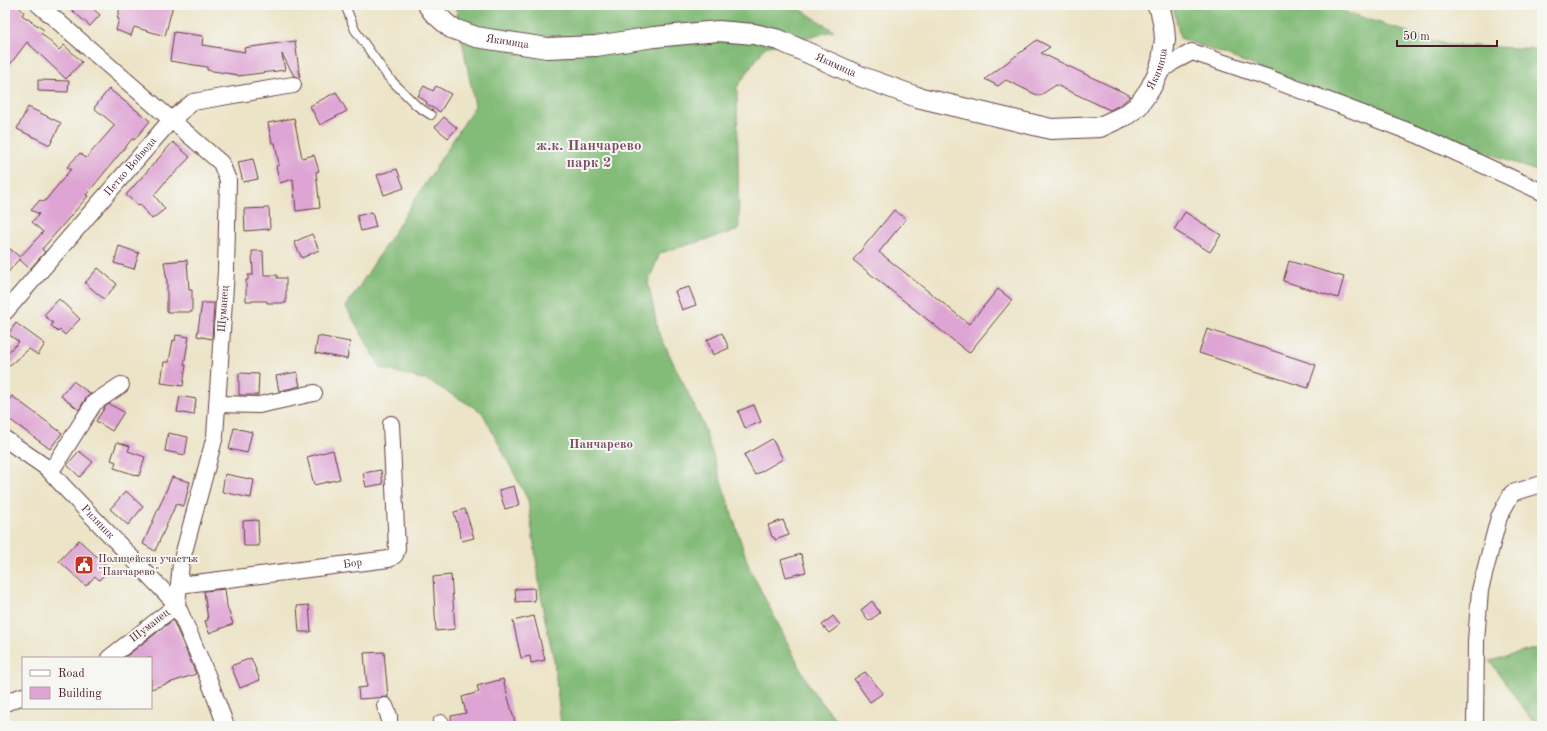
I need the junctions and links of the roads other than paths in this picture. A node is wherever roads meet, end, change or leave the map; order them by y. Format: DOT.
graph roads {
  1 [pos="39,5"];
  2 [pos="345,5"];
  3 [pos="428,5"];
  4 [pos="1157,5"];
  5 [pos="1158,73"];
  6 [pos="293,85"];
  7 [pos="431,115"];
  8 [pos="171,120"];
  9 [pos="1542,192"];
  10 [pos="5,312"];
  11 [pos="121,385"];
  12 [pos="314,393"];
  13 [pos="217,404"];
  14 [pos="391,424"];
  15 [pos="5,439"];
  16 [pos="47,468"];
  17 [pos="1542,484"];
  18 [pos="179,585"];
  19 [pos="177,605"];
  20 [pos="109,657"];
  21 [pos="22,696"];
  22 [pos="5,703"];
  23 [pos="385,706"];
  24 [pos="226,726"];
  25 [pos="389,726"];
  26 [pos="1475,726"];
  1 -- 8 [label="street, Шуманец"];
  2 -- 7 [label="lane"];
  3 -- 5 [label="street, Якимица"];
  4 -- 5 [label="street, Якимица"];
  5 -- 9 [label="street"];
  6 -- 8 [label="street, Петко Войвода"];
  8 -- 10 [label="street, Петко Войвода"];
  8 -- 13 [label="street, Шуманец"];
  11 -- 16 [label="street"];
  12 -- 13 [label="street"];
  13 -- 18 [label="street, Шуманец"];
  14 -- 18 [label="street, Бор"];
  15 -- 16 [label="street, Риляник"];
  16 -- 19 [label="street, Риляник"];
  17 -- 26 [label="street"];
  18 -- 19 [label="street, Шуманец"];
  19 -- 20 [label="street, Шуманец"];
  19 -- 24 [label="street, Риляник"];
  21 -- 22 [label="street"];
  23 -- 25 [label="street"];
}
